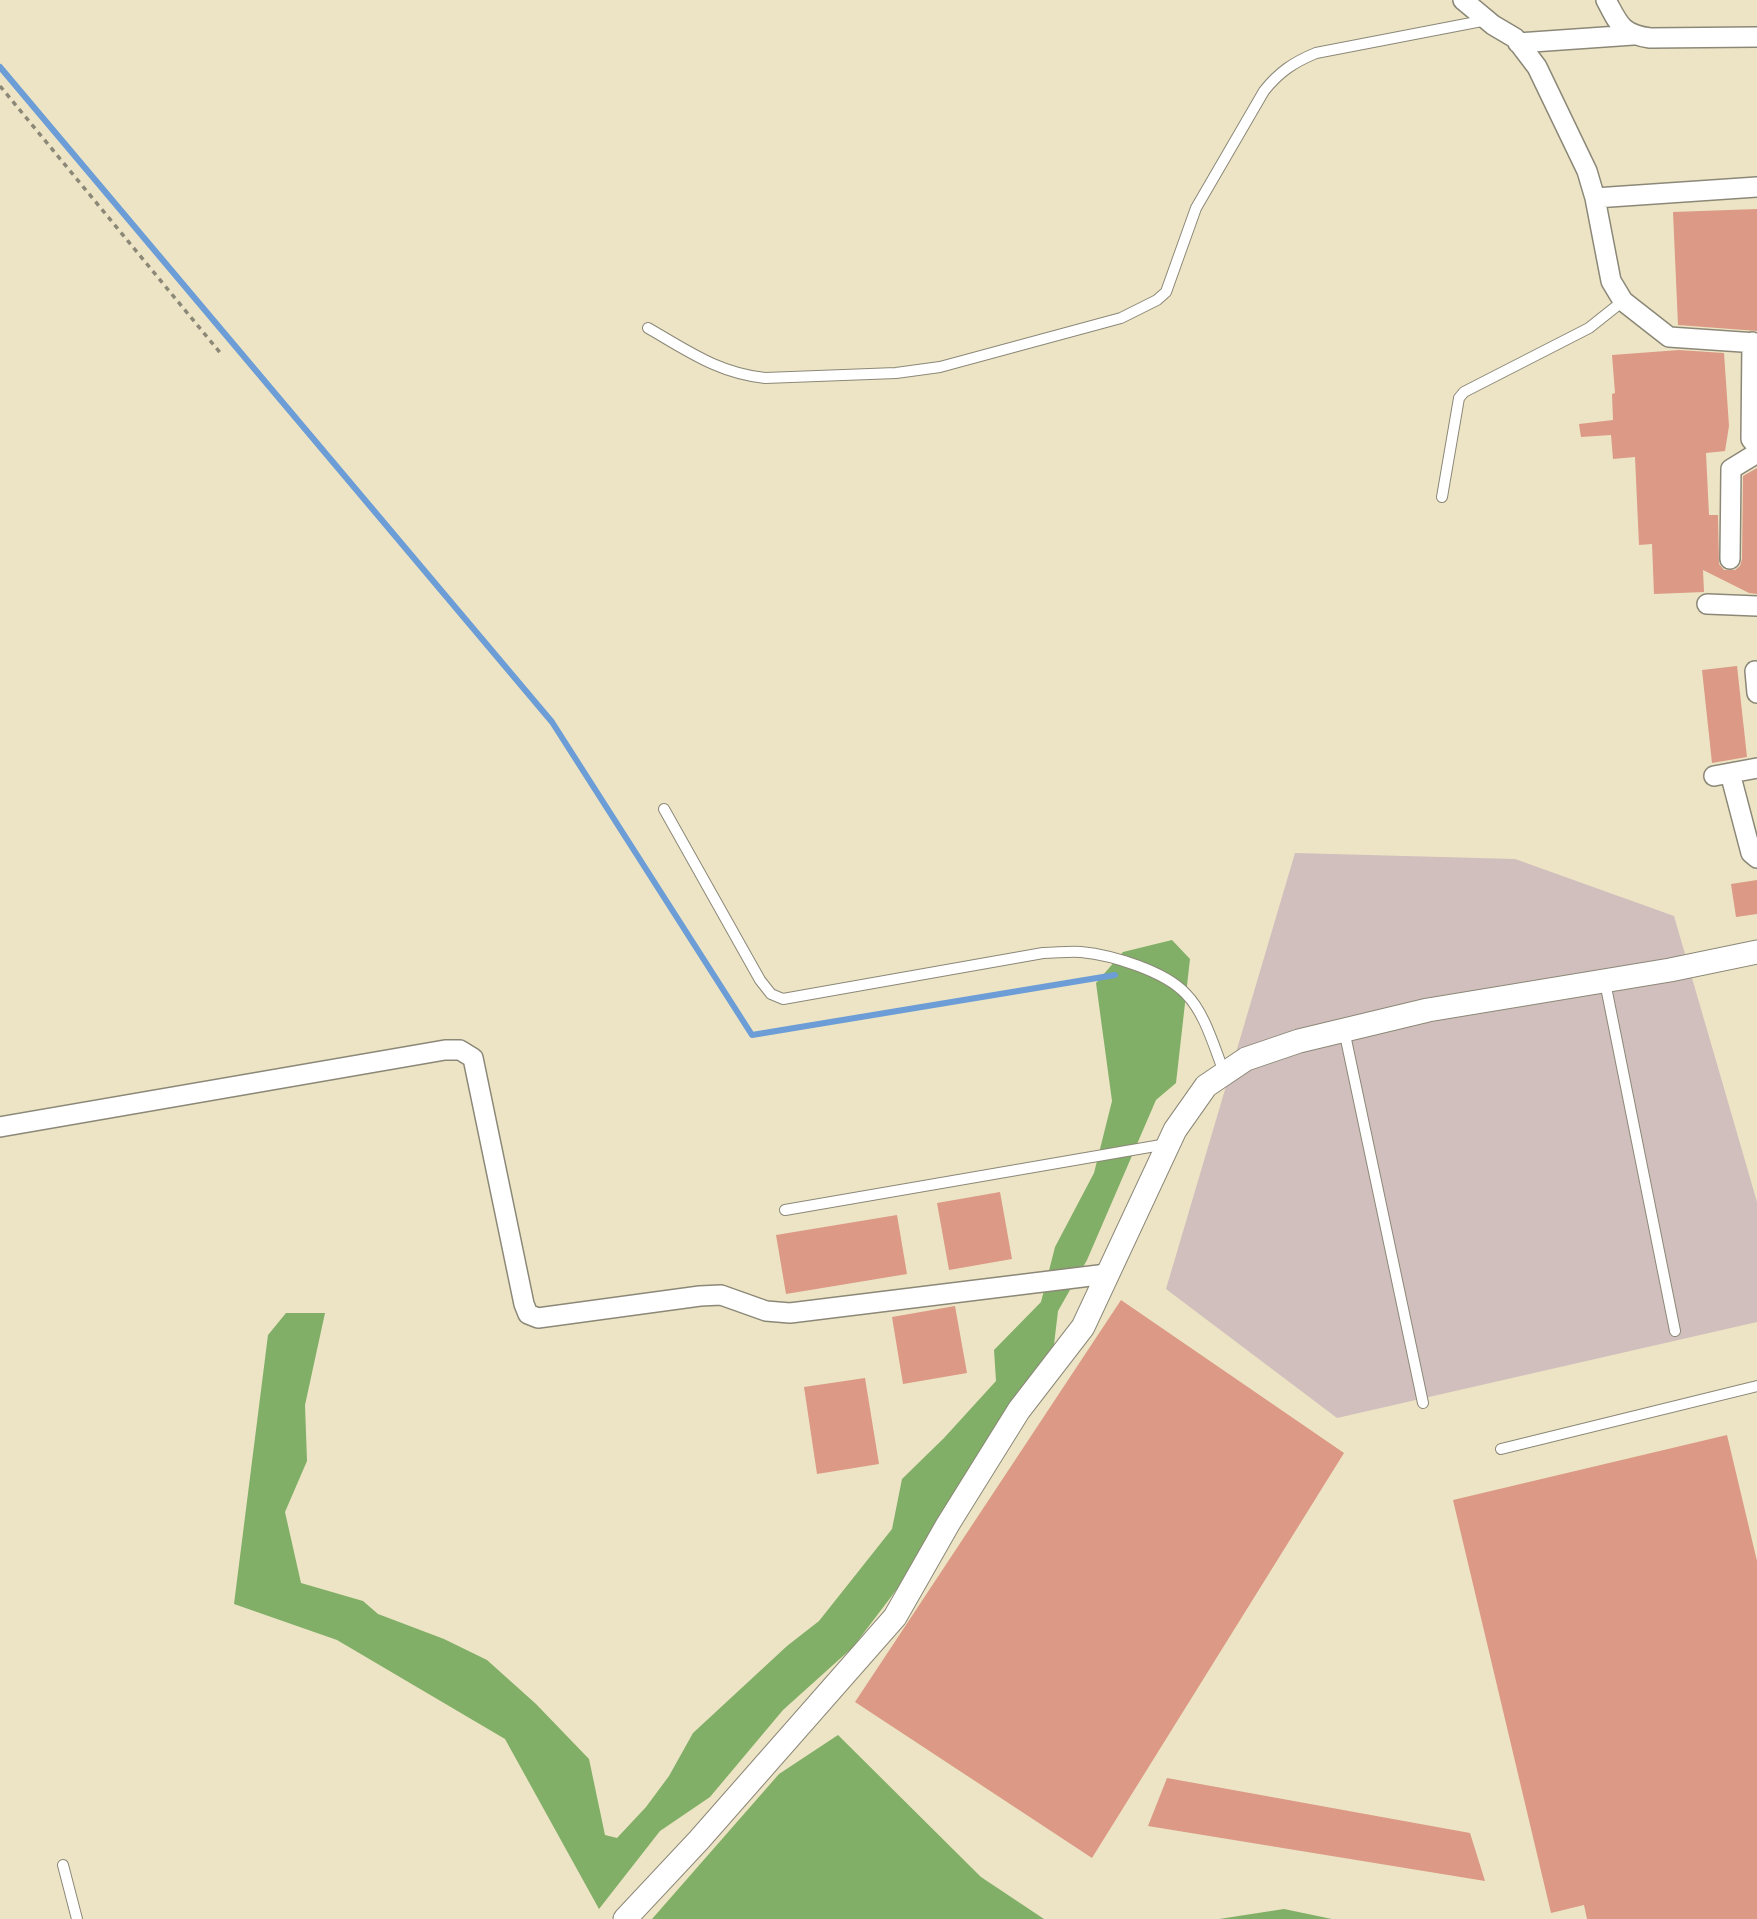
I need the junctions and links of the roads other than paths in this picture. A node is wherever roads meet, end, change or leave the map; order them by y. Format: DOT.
graph roads {
  1 [pos="1463,0"];
  2 [pos="1606,0"];
  3 [pos="1487,20"];
  4 [pos="1633,35"];
  5 [pos="1757,37"];
  6 [pos="1518,43"];
  7 [pos="1757,187"];
  8 [pos="1595,198"];
  9 [pos="1623,301"];
  10 [pos="648,328"];
  11 [pos="1755,343"];
  12 [pos="1757,446"];
  13 [pos="1757,453"];
  14 [pos="1443,497"];
  15 [pos="1730,559"];
  16 [pos="1707,604"];
  17 [pos="1757,606"];
  18 [pos="1755,671"];
  19 [pos="1757,693"];
  20 [pos="1757,768"];
  21 [pos="664,809"];
  22 [pos="1757,858"];
  23 [pos="1757,952"];
  24 [pos="1605,981"];
  25 [pos="1344,1030"];
  26 [pos="1225,1073"];
  27 [pos="0,1126"];
  28 [pos="1169,1144"];
  29 [pos="785,1210"];
  30 [pos="1108,1274"];
  31 [pos="1675,1331"];
  32 [pos="1757,1386"];
  33 [pos="1423,1403"];
  34 [pos="1501,1449"];
  35 [pos="63,1864"];
  36 [pos="77,1919"];
  37 [pos="625,1919"];
  1 -- 3 [label="street"];
  2 -- 4 [label="street"];
  3 -- 6 [label="street"];
  3 -- 10 [label="lane"];
  4 -- 5 [label="street"];
  4 -- 6 [label="street"];
  6 -- 8 [label="street"];
  7 -- 8 [label="street"];
  8 -- 9 [label="street"];
  9 -- 11 [label="street"];
  9 -- 14 [label="lane"];
  11 -- 12 [label="street"];
  13 -- 15 [label="street"];
  16 -- 17 [label="street"];
  18 -- 19 [label="street"];
  20 -- 22 [label="street"];
  21 -- 26 [label="lane"];
  23 -- 24 [label="street"];
  24 -- 25 [label="street"];
  24 -- 31 [label="lane"];
  25 -- 26 [label="street"];
  25 -- 33 [label="lane"];
  26 -- 28 [label="street"];
  27 -- 30 [label="street"];
  28 -- 29 [label="lane"];
  28 -- 30 [label="street"];
  30 -- 37 [label="street"];
  32 -- 34 [label="lane"];
  35 -- 36 [label="lane"];
}
